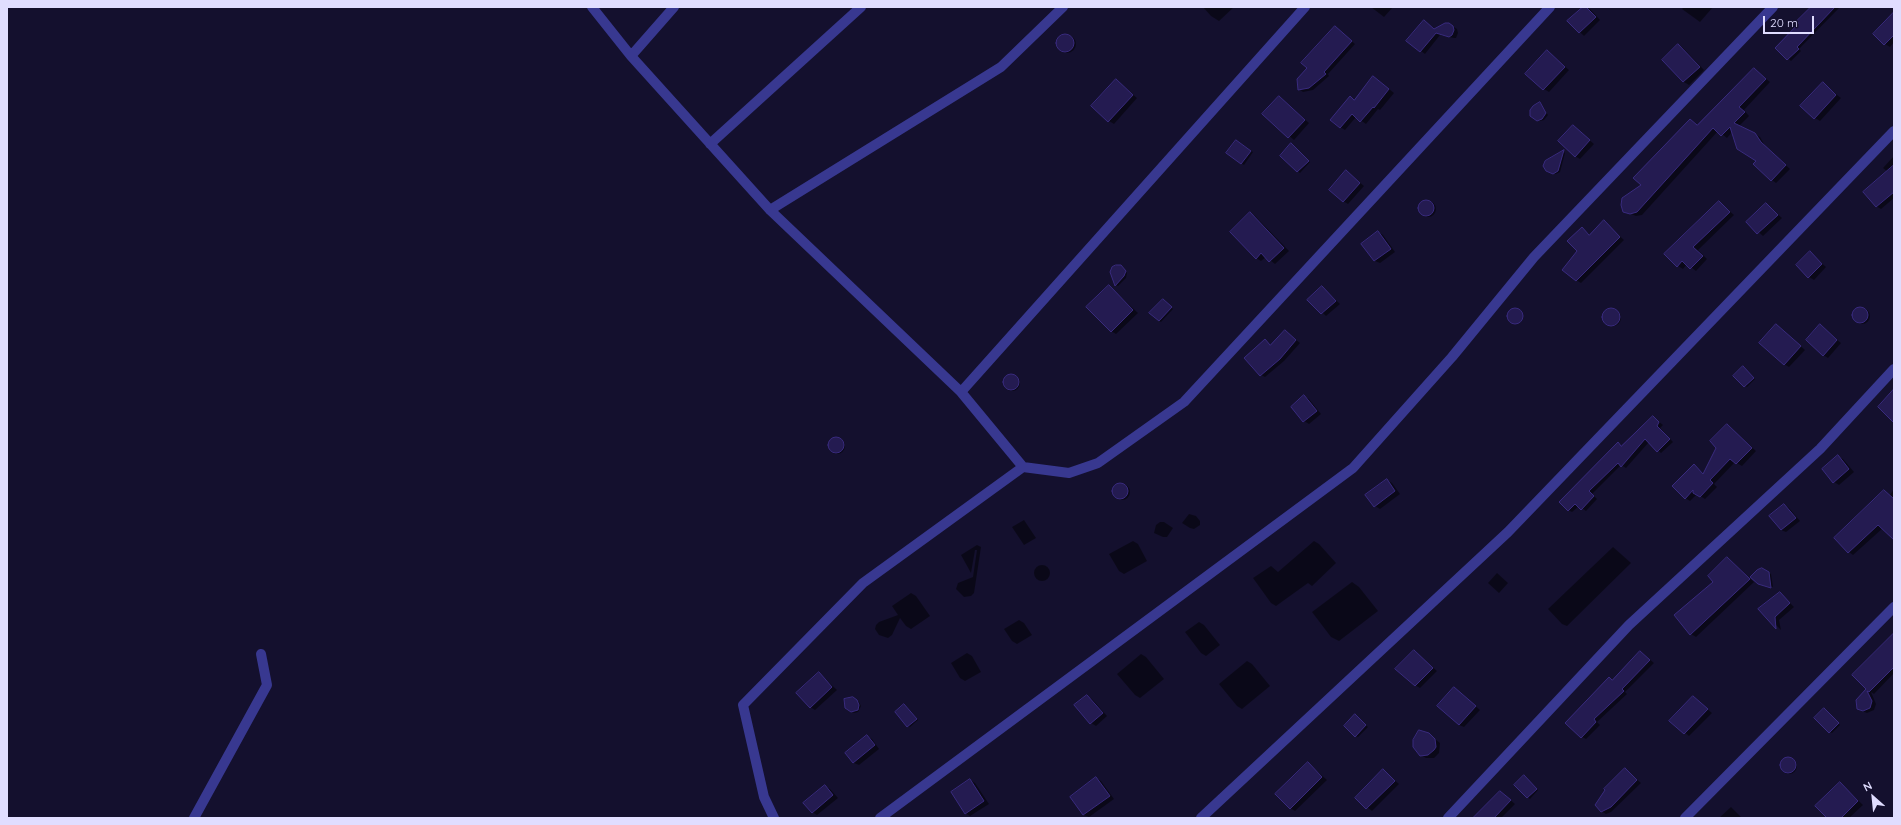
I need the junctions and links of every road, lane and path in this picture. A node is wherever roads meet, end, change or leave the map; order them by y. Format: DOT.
graph roads {
  1 [pos="592,7"];
  2 [pos="674,7"];
  3 [pos="861,7"];
  4 [pos="1063,7"];
  5 [pos="1305,7"];
  6 [pos="1550,7"];
  7 [pos="1772,7"];
  8 [pos="631,56"];
  9 [pos="1894,131"];
  10 [pos="710,144"];
  11 [pos="770,210"];
  12 [pos="1894,369"];
  13 [pos="961,392"];
  14 [pos="1023,468"];
  15 [pos="1894,607"];
  16 [pos="261,654"];
  17 [pos="194,818"];
  18 [pos="774,818"];
  19 [pos="880,818"];
  20 [pos="1201,818"];
  21 [pos="1448,818"];
  22 [pos="1685,818"];
  1 -- 8 [label="street"];
  2 -- 8 [label="street"];
  3 -- 10 [label="street"];
  4 -- 11 [label="street"];
  5 -- 13 [label="street"];
  6 -- 14 [label="street"];
  7 -- 19 [label="street"];
  8 -- 10 [label="street"];
  9 -- 20 [label="street"];
  10 -- 11 [label="street"];
  11 -- 13 [label="street"];
  12 -- 21 [label="street"];
  13 -- 14 [label="street"];
  14 -- 18 [label="street"];
  15 -- 22 [label="street"];
  16 -- 17 [label="street"];
}
